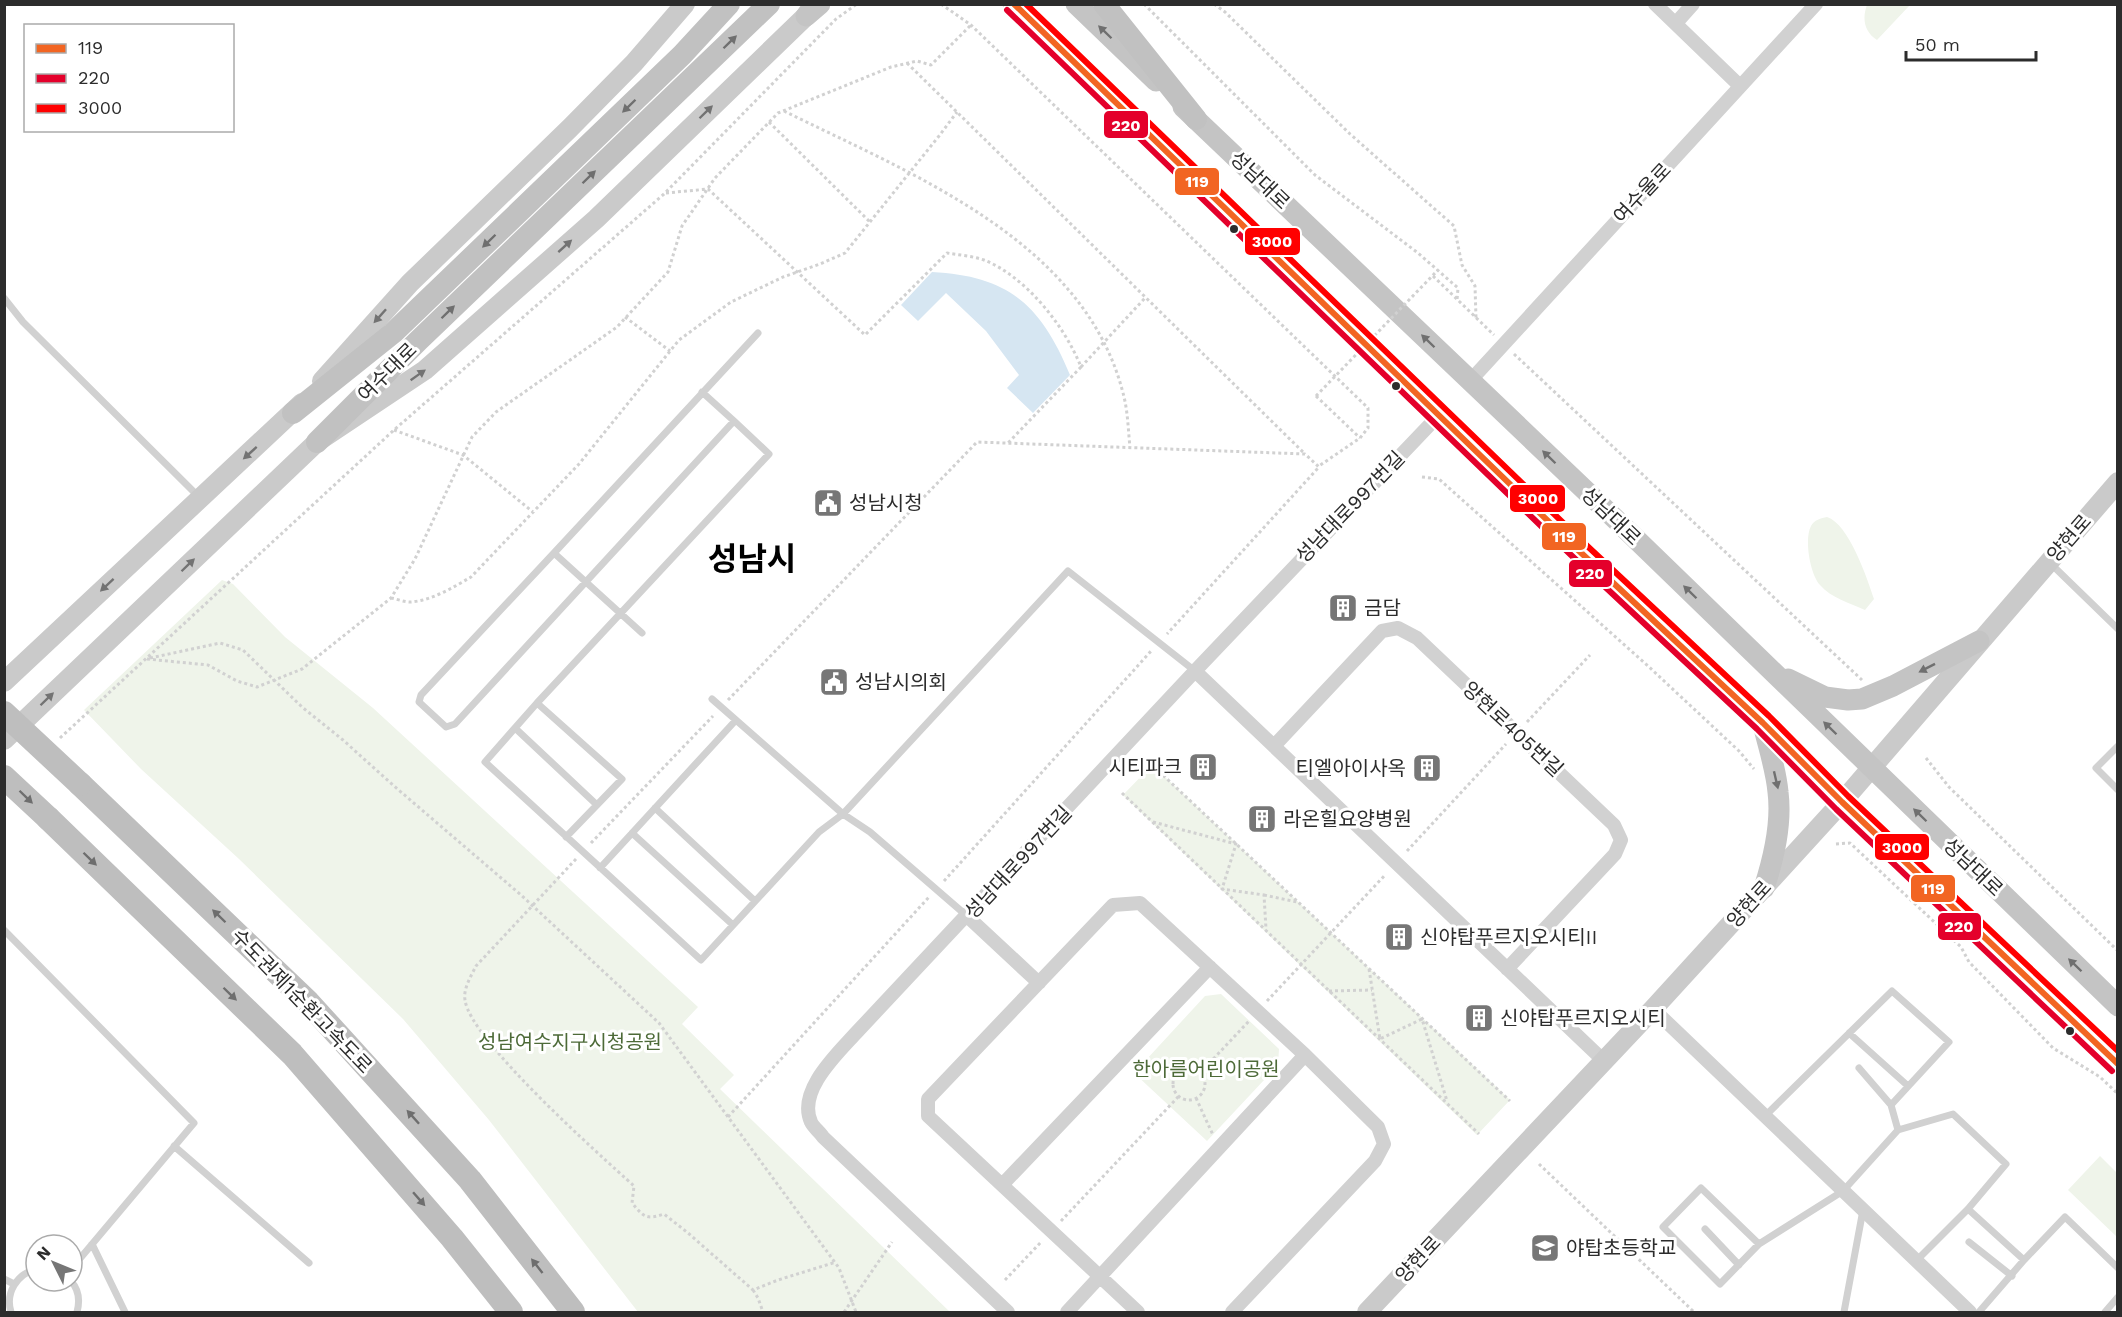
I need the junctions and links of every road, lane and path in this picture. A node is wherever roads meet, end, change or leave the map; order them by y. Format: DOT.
graph roads {
  1 [pos="685,4"];
  2 [pos="729,4"];
  3 [pos="769,4"];
  4 [pos="857,4"];
  5 [pos="941,4"];
  6 [pos="1013,4"];
  7 [pos="1076,4"];
  8 [pos="1104,4"];
  9 [pos="1144,4"];
  10 [pos="1214,4"];
  11 [pos="1655,4"];
  12 [pos="1694,4"];
  13 [pos="1816,4"];
  14 [pos="812,7"];
  15 [pos="1676,23"];
  16 [pos="971,25"];
  17 [pos="907,63"];
  18 [pos="1740,87"];
  19 [pos="784,111"];
  20 [pos="957,112"];
  21 [pos="1196,119"];
  22 [pos="770,122"];
  23 [pos="909,173"];
  24 [pos="708,189"];
  25 [pos="664,194"];
  26 [pos="870,222"];
  27 [pos="1438,270"];
  28 [pos="798,272"];
  29 [pos="1433,276"];
  30 [pos="4,298"];
  31 [pos="1146,298"];
  32 [pos="1457,300"];
  33 [pos="626,317"];
  34 [pos="1476,318"];
  35 [pos="758,333"];
  36 [pos="1104,342"];
  37 [pos="1504,344"];
  38 [pos="670,351"];
  39 [pos="1081,367"];
  40 [pos="1470,381"];
  41 [pos="702,392"];
  42 [pos="293,413"];
  43 [pos="1439,415"];
  44 [pos="734,421"];
  45 [pos="394,430"];
  46 [pos="1360,438"];
  47 [pos="317,442"];
  48 [pos="1008,443"];
  49 [pos="1130,447"];
  50 [pos="1305,453"];
  51 [pos="463,455"];
  52 [pos="1319,467"];
  53 [pos="1422,477"];
  54 [pos="2118,482"];
  55 [pos="200,498"];
  56 [pos="533,512"];
  57 [pos="554,553"];
  58 [pos="2048,561"];
  59 [pos="586,582"];
  60 [pos="391,598"];
  61 [pos="620,613"];
  62 [pos="2118,629"];
  63 [pos="642,633"];
  64 [pos="1979,641"];
  65 [pos="1590,655"];
  66 [pos="146,659"];
  67 [pos="1195,671"];
  68 [pos="1772,671"];
  69 [pos="272,680"];
  70 [pos="1862,680"];
  71 [pos="4,682"];
  72 [pos="712,699"];
  73 [pos="537,703"];
  74 [pos="4,713"];
  75 [pos="736,720"];
  76 [pos="1763,723"];
  77 [pos="515,728"];
  78 [pos="1518,732"];
  79 [pos="4,740"];
  80 [pos="53,745"];
  81 [pos="1274,746"];
  82 [pos="2118,746"];
  83 [pos="1926,758"];
  84 [pos="1150,763"];
  85 [pos="1754,769"];
  86 [pos="1872,769"];
  87 [pos="4,777"];
  88 [pos="2118,790"];
  89 [pos="1122,793"];
  90 [pos="1842,802"];
  91 [pos="597,805"];
  92 [pos="655,808"];
  93 [pos="843,814"];
  94 [pos="1152,822"];
  95 [pos="632,832"];
  96 [pos="566,837"];
  97 [pos="1236,844"];
  98 [pos="1836,844"];
  99 [pos="1396,863"];
  100 [pos="600,868"];
  101 [pos="1764,888"];
  102 [pos="1222,889"];
  103 [pos="1264,895"];
  104 [pos="755,901"];
  105 [pos="1299,903"];
  106 [pos="532,905"];
  107 [pos="967,916"];
  108 [pos="733,925"];
  109 [pos="4,930"];
  110 [pos="1266,931"];
  111 [pos="1331,933"];
  112 [pos="2118,951"];
  113 [pos="1301,964"];
  114 [pos="1210,967"];
  115 [pos="1369,969"];
  116 [pos="1507,969"];
  117 [pos="1038,982"];
  118 [pos="1372,990"];
  119 [pos="1329,991"];
  120 [pos="2118,1006"];
  121 [pos="1653,1009"];
  122 [pos="1258,1011"];
  123 [pos="1422,1018"];
  124 [pos="1849,1033"];
  125 [pos="1380,1039"];
  126 [pos="1305,1055"];
  127 [pos="1124,1057"];
  128 [pos="1604,1060"];
  129 [pos="2118,1064"];
  130 [pos="1859,1068"];
  131 [pos="1201,1072"];
  132 [pos="1175,1077"];
  133 [pos="1908,1086"];
  134 [pos="2118,1094"];
  135 [pos="1179,1096"];
  136 [pos="1196,1098"];
  137 [pos="1510,1101"];
  138 [pos="1447,1103"];
  139 [pos="1891,1105"];
  140 [pos="1765,1116"];
  141 [pos="1898,1130"];
  142 [pos="1479,1134"];
  143 [pos="174,1146"];
  144 [pos="1219,1148"];
  145 [pos="1539,1164"];
  146 [pos="1002,1185"];
  147 [pos="1843,1191"];
  148 [pos="1968,1209"];
  149 [pos="1863,1210"];
  150 [pos="1705,1229"];
  151 [pos="1052,1231"];
  152 [pos="892,1242"];
  153 [pos="1969,1242"];
  154 [pos="92,1244"];
  155 [pos="1759,1244"];
  156 [pos="84,1254"];
  157 [pos="2024,1260"];
  158 [pos="1916,1261"];
  159 [pos="836,1262"];
  160 [pos="309,1263"];
  161 [pos="1739,1265"];
  162 [pos="2118,1268"];
  163 [pos="24,1274"];
  164 [pos="2012,1276"];
  165 [pos="1100,1277"];
  166 [pos="4,1279"];
  167 [pos="1005,1280"];
  168 [pos="14,1284"];
  169 [pos="753,1290"];
  170 [pos="78,1293"];
  171 [pos="2118,1297"];
  172 [pos="852,1301"];
  173 [pos="11,1312"];
  174 [pos="77,1312"];
  175 [pos="125,1312"];
  176 [pos="511,1312"];
  177 [pos="573,1312"];
  178 [pos="763,1312"];
  179 [pos="844,1312"];
  180 [pos="856,1312"];
  181 [pos="1008,1312"];
  182 [pos="1066,1312"];
  183 [pos="1138,1312"];
  184 [pos="1232,1312"];
  185 [pos="1367,1312"];
  186 [pos="1694,1312"];
  187 [pos="1844,1312"];
  188 [pos="1970,1312"];
  189 [pos="1978,1312"];
  190 [pos="2106,1312"];
  1 -- 42 [label="main road, one-way"];
  2 -- 42 [label="highway, 여수대로, one-way"];
  47 -- 3 [label="highway, 여수대로, one-way"];
  4 -- 25 [label="path"];
  5 -- 16 [label="path"];
  6 -- 43 [label="main road"];
  21 -- 7 [label="main road, 성남대로, one-way"];
  8 -- 21 [label="highway"];
  9 -- 27 [label="path"];
  10 -- 34 [label="path"];
  11 -- 15 [label="street"];
  12 -- 15 [label="street"];
  13 -- 18 [label="street, 여수울로"];
  47 -- 14 [label="main road, one-way"];
  15 -- 18 [label="street"];
  16 -- 17 [label="path"];
  16 -- 46 [label="path"];
  17 -- 19 [label="path"];
  17 -- 20 [label="path"];
  18 -- 37 [label="street, 여수울로"];
  19 -- 22 [label="path"];
  19 -- 23 [label="path"];
  20 -- 23 [label="path"];
  20 -- 31 [label="path"];
  40 -- 21 [label="main road, 성남대로, one-way"];
  22 -- 24 [label="path"];
  22 -- 26 [label="path"];
  23 -- 26 [label="path"];
  23 -- 36 [label="path"];
  24 -- 25 [label="path"];
  24 -- 28 [label="path"];
  24 -- 33 [label="path"];
  25 -- 45 [label="path"];
  26 -- 28 [label="path"];
  27 -- 29 [label="path, bridge"];
  27 -- 32 [label="path"];
  28 -- 38 [label="path"];
  28 -- 39 [label="path"];
  29 -- 32 [label="path"];
  29 -- 46 [label="path, bridge"];
  30 -- 55 [label="lane"];
  31 -- 36 [label="path"];
  31 -- 50 [label="path"];
  32 -- 34 [label="path"];
  33 -- 38 [label="path"];
  33 -- 51 [label="path"];
  34 -- 37 [label="path"];
  35 -- 41 [label="lane"];
  36 -- 39 [label="path"];
  36 -- 49 [label="path"];
  37 -- 40 [label="street, 여수울로"];
  37 -- 70 [label="path"];
  38 -- 56 [label="path"];
  39 -- 48 [label="path"];
  68 -- 40 [label="main road, 성남대로, one-way"];
  41 -- 44 [label="lane"];
  41 -- 57 [label="lane"];
  42 -- 55 [label="main road, 여수대로, one-way"];
  43 -- 67 [label="street, 성남대로997번길"];
  43 -- 76 [label="main road"];
  44 -- 59 [label="lane"];
  44 -- 61 [label="lane"];
  45 -- 51 [label="path"];
  45 -- 66 [label="path"];
  46 -- 52 [label="path"];
  79 -- 47 [label="main road, 여수대로, one-way"];
  51 -- 56 [label="path"];
  51 -- 60 [label="path"];
  53 -- 85 [label="path"];
  54 -- 58 [label="main road, 양현로"];
  55 -- 71 [label="main road, 여수대로, one-way"];
  56 -- 60 [label="path"];
  57 -- 59 [label="lane"];
  57 -- 59 [label="lane"];
  58 -- 62 [label="lane"];
  58 -- 64 [label="main road, 양현로"];
  59 -- 61 [label="lane"];
  60 -- 69 [label="path"];
  61 -- 63 [label="lane"];
  61 -- 73 [label="lane"];
  64 -- 68 [label="main road, one-way"];
  64 -- 86 [label="main road, 양현로"];
  65 -- 78 [label="path"];
  66 -- 69 [label="path"];
  66 -- 69 [label="path"];
  66 -- 80 [label="path"];
  67 -- 81 [label="street"];
  67 -- 93 [label="lane"];
  67 -- 107 [label="street, 성남대로997번길"];
  86 -- 68 [label="main road, 성남대로, one-way"];
  69 -- 106 [label="path"];
  72 -- 75 [label="lane"];
  73 -- 77 [label="lane"];
  73 -- 91 [label="lane"];
  177 -- 74 [label="highway, 수도권제1순환고속도로, one-way, bridge"];
  75 -- 92 [label="lane"];
  75 -- 93 [label="lane"];
  76 -- 90 [label="main road"];
  76 -- 101 [label="main road, one-way"];
  77 -- 91 [label="lane"];
  77 -- 96 [label="lane"];
  78 -- 81 [label="street, 양현로405번길"];
  78 -- 99 [label="path"];
  78 -- 116 [label="street, 양현로405번길"];
  81 -- 99 [label="street"];
  82 -- 88 [label="lane"];
  83 -- 112 [label="path"];
  84 -- 97 [label="path"];
  86 -- 90 [label="main road, 양현로"];
  120 -- 86 [label="main road, 성남대로, one-way"];
  87 -- 176 [label="highway, one-way, bridge"];
  89 -- 94 [label="path"];
  90 -- 101 [label="main road, 양현로"];
  90 -- 129 [label="main road"];
  91 -- 96 [label="lane"];
  92 -- 95 [label="lane"];
  92 -- 104 [label="lane"];
  93 -- 104 [label="lane"];
  93 -- 107 [label="lane"];
  94 -- 97 [label="path"];
  94 -- 102 [label="path"];
  95 -- 100 [label="lane"];
  95 -- 108 [label="lane"];
  96 -- 100 [label="lane"];
  97 -- 102 [label="path"];
  97 -- 105 [label="path"];
  98 -- 134 [label="path"];
  99 -- 111 [label="path"];
  99 -- 116 [label="street"];
  100 -- 108 [label="lane"];
  101 -- 121 [label="main road, 양현로"];
  102 -- 103 [label="path"];
  102 -- 110 [label="path"];
  103 -- 105 [label="path"];
  103 -- 110 [label="path"];
  104 -- 108 [label="lane"];
  105 -- 111 [label="path"];
  106 -- 159 [label="path"];
  106 -- 169 [label="path"];
  107 -- 117 [label="street"];
  107 -- 181 [label="street, 성남대로997번길"];
  109 -- 143 [label="lane"];
  110 -- 113 [label="path"];
  111 -- 113 [label="path"];
  111 -- 115 [label="path"];
  113 -- 119 [label="path"];
  113 -- 122 [label="path"];
  114 -- 117 [label="street"];
  114 -- 122 [label="street"];
  114 -- 127 [label="street"];
  115 -- 118 [label="path"];
  115 -- 123 [label="path"];
  116 -- 128 [label="street"];
  117 -- 146 [label="street"];
  118 -- 119 [label="path"];
  118 -- 125 [label="path"];
  119 -- 125 [label="path"];
  121 -- 128 [label="main road, 양현로"];
  121 -- 140 [label="street"];
  122 -- 126 [label="street"];
  122 -- 131 [label="path"];
  123 -- 125 [label="path"];
  123 -- 137 [label="path"];
  123 -- 138 [label="path"];
  124 -- 133 [label="lane"];
  124 -- 133 [label="lane"];
  124 -- 140 [label="lane"];
  125 -- 138 [label="path"];
  126 -- 144 [label="street"];
  126 -- 184 [label="street"];
  127 -- 132 [label="path"];
  127 -- 146 [label="street"];
  128 -- 185 [label="main road, 양현로"];
  130 -- 139 [label="lane"];
  131 -- 132 [label="path"];
  131 -- 136 [label="path"];
  132 -- 135 [label="path"];
  133 -- 139 [label="lane"];
  135 -- 136 [label="path"];
  135 -- 151 [label="path"];
  136 -- 144 [label="path"];
  138 -- 142 [label="path"];
  139 -- 141 [label="lane"];
  140 -- 147 [label="street"];
  141 -- 147 [label="lane"];
  141 -- 148 [label="lane"];
  143 -- 154 [label="lane"];
  143 -- 160 [label="lane"];
  144 -- 165 [label="street"];
  145 -- 186 [label="path"];
  146 -- 151 [label="street"];
  147 -- 149 [label="street"];
  147 -- 155 [label="lane"];
  148 -- 157 [label="lane"];
  148 -- 158 [label="lane"];
  149 -- 158 [label="street"];
  149 -- 187 [label="lane"];
  150 -- 161 [label="lane"];
  151 -- 165 [label="street"];
  151 -- 167 [label="path"];
  152 -- 172 [label="path"];
  153 -- 164 [label="lane"];
  154 -- 156 [label="lane"];
  154 -- 175 [label="lane"];
  155 -- 161 [label="lane"];
  155 -- 161 [label="lane"];
  157 -- 162 [label="lane"];
  157 -- 164 [label="lane"];
  158 -- 188 [label="street"];
  159 -- 169 [label="path"];
  159 -- 172 [label="path"];
  163 -- 168 [label="lane"];
  164 -- 189 [label="lane"];
  165 -- 182 [label="street"];
  165 -- 183 [label="street"];
  166 -- 168 [label="lane"];
  168 -- 173 [label="lane"];
  169 -- 178 [label="path"];
  170 -- 174 [label="lane"];
  171 -- 190 [label="lane"];
  172 -- 179 [label="path"];
  172 -- 180 [label="path"];
}
